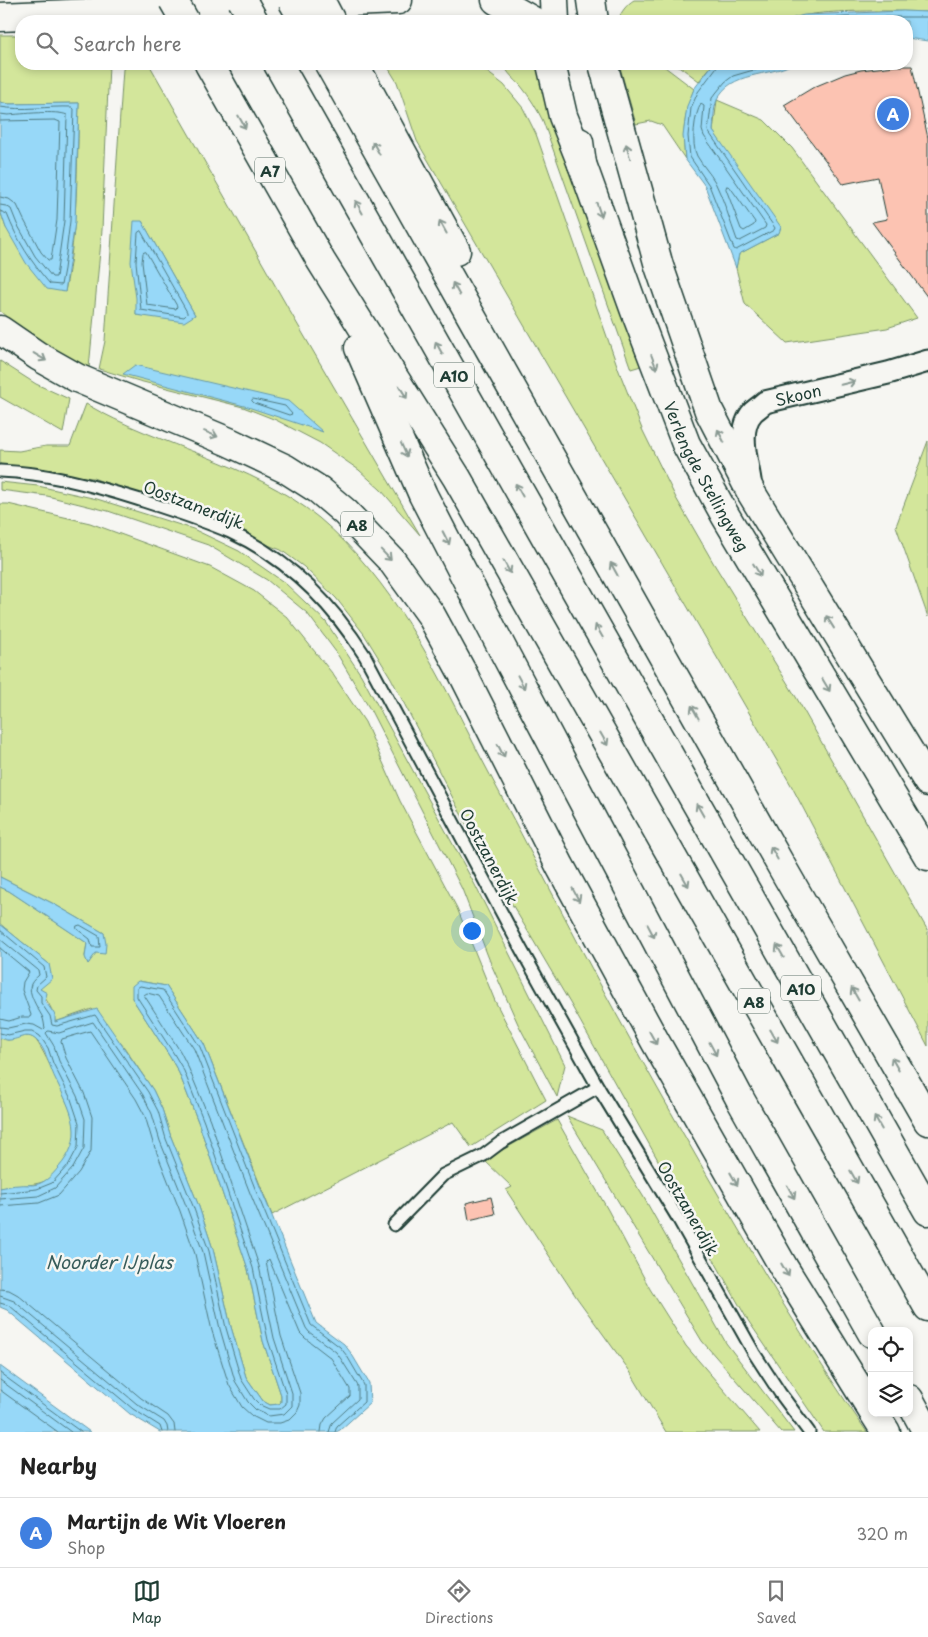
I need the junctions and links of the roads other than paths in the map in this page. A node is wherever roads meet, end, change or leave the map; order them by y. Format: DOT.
graph roads {
  1 [pos="173,0"];
  2 [pos="242,0"];
  3 [pos="292,0"];
  4 [pos="320,0"];
  5 [pos="398,0"];
  6 [pos="496,0"];
  7 [pos="554,0"];
  8 [pos="591,0"];
  9 [pos="47,15"];
  10 [pos="182,15"];
  11 [pos="251,15"];
  12 [pos="301,15"];
  13 [pos="328,15"];
  14 [pos="522,15"];
  15 [pos="555,15"];
  16 [pos="593,15"];
  17 [pos="15,16"];
  18 [pos="0,17"];
  19 [pos="282,70"];
  20 [pos="345,70"];
  21 [pos="552,70"];
  22 [pos="564,70"];
  23 [pos="605,70"];
  24 [pos="214,72"];
  25 [pos="582,164"];
  26 [pos="321,262"];
  27 [pos="0,330"];
  28 [pos="928,360"];
  29 [pos="0,471"];
  30 [pos="752,494"];
  31 [pos="928,782"];
  32 [pos="928,856"];
  33 [pos="598,1087"];
  34 [pos="928,1121"];
  35 [pos="928,1211"];
  36 [pos="394,1225"];
  37 [pos="928,1306"];
  38 [pos="869,1327"];
  39 [pos="868,1404"];
  40 [pos="913,1406"];
  41 [pos="877,1417"];
  42 [pos="810,1432"];
  43 [pos="886,1432"];
  44 [pos="927,1432"];
  1 -- 10 [label="main road, bridge"];
  2 -- 11 [label="main road, bridge"];
  3 -- 12 [label="main road, bridge"];
  4 -- 13 [label="main road, bridge"];
  5 -- 9 [label="main road"];
  6 -- 14 [label="main road"];
  7 -- 15 [label="main road"];
  8 -- 16 [label="main road"];
  17 -- 18 [label="main road"];
  35 -- 19 [label="main road, A10, one-way"];
  34 -- 20 [label="main road, one-way"];
  21 -- 25 [label="main road"];
  22 -- 25 [label="main road, Verlengde Stellingweg"];
  30 -- 23 [label="main road, Verlengde Stellingweg, one-way"];
  24 -- 26 [label="main road, A7, one-way"];
  25 -- 32 [label="main road, Verlengde Stellingweg, one-way"];
  26 -- 37 [label="main road, A8, one-way"];
  26 -- 38 [label="main road, one-way"];
  27 -- 39 [label="main road, A8, one-way"];
  30 -- 28 [label="street, Skoon, one-way"];
  29 -- 33 [label="lane, Oostzanerdijk"];
  31 -- 30 [label="main road, Verlengde Stellingweg, one-way"];
  33 -- 36 [label="lane"];
  33 -- 42 [label="lane, Oostzanerdijk"];
  40 -- 44 [label="main road"];
  41 -- 43 [label="main road"];
}
